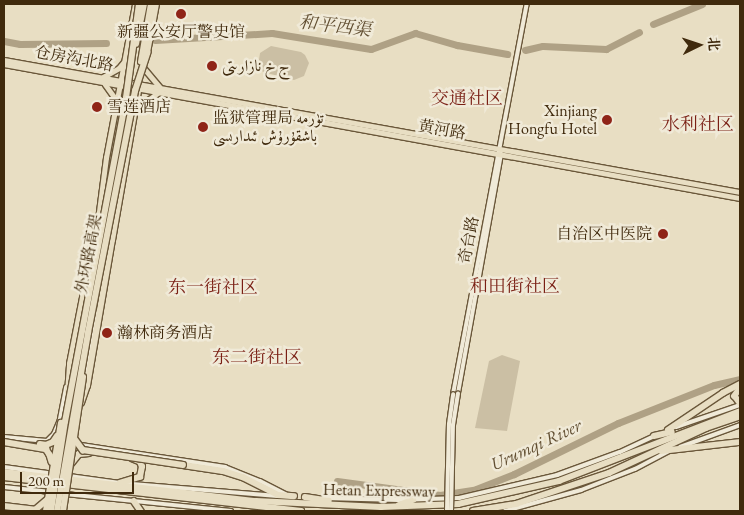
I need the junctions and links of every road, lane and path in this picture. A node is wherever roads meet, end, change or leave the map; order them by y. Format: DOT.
graph roads {
  1 [pos="135,4"];
  2 [pos="139,4"];
  3 [pos="144,4"];
  4 [pos="154,4"];
  5 [pos="527,4"];
  6 [pos="4,60"];
  7 [pos="124,62"];
  8 [pos="4,64"];
  9 [pos="143,66"];
  10 [pos="102,79"];
  11 [pos="121,83"];
  12 [pos="138,88"];
  13 [pos="160,90"];
  14 [pos="126,98"];
  15 [pos="117,104"];
  16 [pos="135,109"];
  17 [pos="500,152"];
  18 [pos="740,192"];
  19 [pos="740,198"];
  20 [pos="100,208"];
  21 [pos="97,227"];
  22 [pos="112,240"];
  23 [pos="85,313"];
  24 [pos="88,334"];
  25 [pos="740,384"];
  26 [pos="740,389"];
  27 [pos="456,393"];
  28 [pos="68,394"];
  29 [pos="740,404"];
  30 [pos="80,405"];
  31 [pos="740,410"];
  32 [pos="62,413"];
  33 [pos="740,416"];
  34 [pos="700,425"];
  35 [pos="740,425"];
  36 [pos="668,430"];
  37 [pos="59,435"];
  38 [pos="654,436"];
  39 [pos="4,439"];
  40 [pos="73,440"];
  41 [pos="740,442"];
  42 [pos="673,450"];
  43 [pos="654,452"];
  44 [pos="70,465"];
  45 [pos="4,467"];
  46 [pos="53,467"];
  47 [pos="4,472"];
  48 [pos="45,472"];
  49 [pos="69,476"];
  50 [pos="4,477"];
  51 [pos="120,483"];
  52 [pos="4,487"];
  53 [pos="44,491"];
  54 [pos="70,494"];
  55 [pos="292,496"];
  56 [pos="304,497"];
  57 [pos="48,498"];
  58 [pos="414,500"];
  59 [pos="134,501"];
  60 [pos="65,504"];
  61 [pos="346,505"];
  62 [pos="4,507"];
  63 [pos="391,507"];
  64 [pos="140,509"];
  65 [pos="22,511"];
  66 [pos="45,511"];
  67 [pos="51,511"];
  68 [pos="58,511"];
  69 [pos="64,511"];
  70 [pos="69,511"];
  71 [pos="231,511"];
  72 [pos="301,511"];
  73 [pos="447,511"];
  74 [pos="451,511"];
  75 [pos="473,511"];
  76 [pos="505,511"];
  1 -- 7 [label="main road"];
  2 -- 14 [label="highway, 外环路高架, bridge"];
  3 -- 14 [label="highway, bridge"];
  4 -- 9 [label="main road"];
  4 -- 12 [label="highway, 外环路高架, bridge"];
  5 -- 17 [label="street, 奇台路"];
  6 -- 10 [label="main road, 仓房沟北路"];
  7 -- 10 [label="main road"];
  7 -- 11 [label="main road"];
  8 -- 10 [label="main road, 仓房沟北路"];
  9 -- 12 [label="main road"];
  9 -- 13 [label="main road"];
  10 -- 11 [label="main road, 仓房沟北路"];
  10 -- 15 [label="main road"];
  11 -- 12 [label="main road, 仓房沟北路"];
  11 -- 15 [label="main road"];
  12 -- 13 [label="main road, 黄河路"];
  12 -- 16 [label="main road"];
  12 -- 24 [label="highway, 外环路高架, bridge"];
  13 -- 16 [label="main road"];
  13 -- 17 [label="main road, 黄河路"];
  14 -- 23 [label="highway, 外环路高架, bridge"];
  15 -- 20 [label="main road"];
  16 -- 22 [label="main road"];
  17 -- 18 [label="main road, 黄河路"];
  17 -- 19 [label="main road, 黄河路"];
  17 -- 27 [label="street, 奇台路"];
  20 -- 21 [label="main road"];
  20 -- 32 [label="street"];
  21 -- 28 [label="highway, bridge"];
  22 -- 30 [label="highway, bridge"];
  22 -- 40 [label="street"];
  23 -- 28 [label="highway, bridge"];
  23 -- 67 [label="highway, 外环路高架, bridge"];
  24 -- 30 [label="highway, bridge"];
  24 -- 68 [label="highway, 外环路高架, bridge"];
  25 -- 36 [label="highway"];
  26 -- 29 [label="highway"];
  27 -- 73 [label="street, bridge"];
  27 -- 74 [label="street, bridge"];
  28 -- 37 [label="highway, bridge"];
  29 -- 36 [label="street"];
  30 -- 40 [label="highway, bridge"];
  31 -- 34 [label="highway, Hetan Expressway"];
  32 -- 39 [label="street"];
  32 -- 48 [label="street"];
  33 -- 43 [label="highway"];
  34 -- 38 [label="highway"];
  34 -- 63 [label="highway, Hetan Expressway"];
  35 -- 42 [label="street"];
  36 -- 38 [label="street"];
  37 -- 39 [label="highway, bridge"];
  37 -- 46 [label="highway, bridge"];
  38 -- 58 [label="street"];
  39 -- 46 [label="highway, bridge"];
  40 -- 44 [label="highway, bridge"];
  40 -- 49 [label="street"];
  40 -- 55 [label="street"];
  40 -- 55 [label="highway, bridge"];
  41 -- 42 [label="highway"];
  42 -- 43 [label="highway"];
  42 -- 76 [label="street"];
  43 -- 75 [label="highway"];
  44 -- 51 [label="highway, bridge"];
  44 -- 60 [label="highway, bridge"];
  45 -- 48 [label="street"];
  46 -- 57 [label="highway, bridge"];
  47 -- 61 [label="highway, Hetan Expressway"];
  48 -- 49 [label="street"];
  49 -- 51 [label="street"];
  50 -- 72 [label="highway"];
  51 -- 55 [label="street"];
  52 -- 53 [label="street"];
  53 -- 54 [label="street"];
  53 -- 66 [label="street"];
  54 -- 59 [label="street"];
  54 -- 68 [label="street"];
  55 -- 56 [label="street"];
  56 -- 58 [label="street"];
  56 -- 61 [label="highway"];
  57 -- 62 [label="highway, bridge"];
  57 -- 66 [label="highway, bridge"];
  58 -- 63 [label="highway"];
  59 -- 64 [label="highway"];
  59 -- 71 [label="street"];
  60 -- 69 [label="highway, bridge"];
  60 -- 70 [label="highway, bridge"];
  61 -- 63 [label="highway, Hetan Expressway"];
  62 -- 65 [label="highway, bridge"];
}
